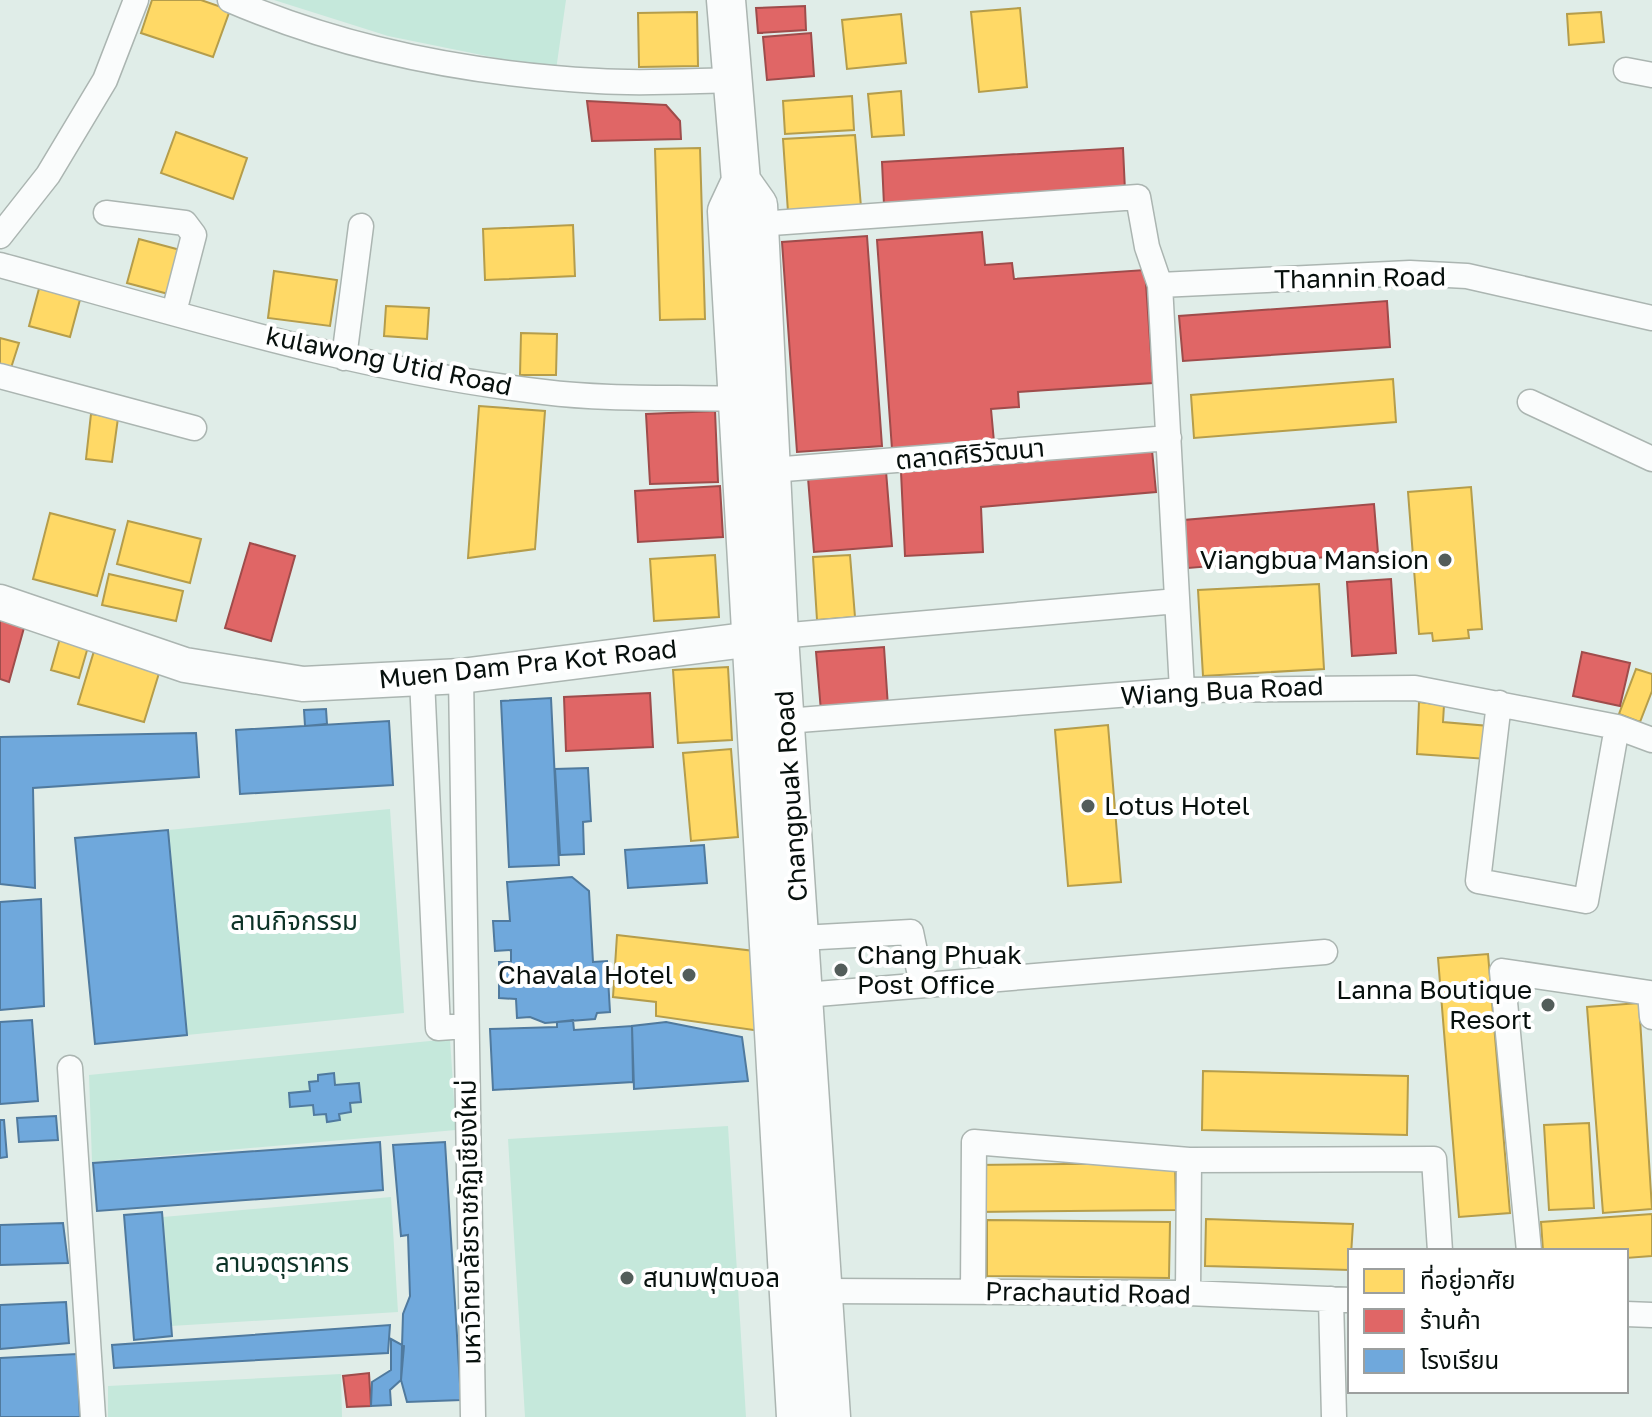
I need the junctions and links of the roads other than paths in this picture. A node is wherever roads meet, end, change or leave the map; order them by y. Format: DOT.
graph roads {
  1 [pos="136,0"];
  2 [pos="230,0"];
  3 [pos="726,0"];
  4 [pos="1626,70"];
  5 [pos="1652,75"];
  6 [pos="732,80"];
  7 [pos="741,181"];
  8 [pos="106,213"];
  9 [pos="759,224"];
  10 [pos="361,226"];
  11 [pos="0,236"];
  12 [pos="0,265"];
  13 [pos="1160,285"];
  14 [pos="174,312"];
  15 [pos="1652,318"];
  16 [pos="344,358"];
  17 [pos="0,376"];
  18 [pos="738,399"];
  19 [pos="1530,402"];
  20 [pos="194,428"];
  21 [pos="1169,438"];
  22 [pos="1652,459"];
  23 [pos="772,470"];
  24 [pos="1177,601"];
  25 [pos="0,602"];
  26 [pos="766,638"];
  27 [pos="461,676"];
  28 [pos="422,679"];
  29 [pos="1182,690"];
  30 [pos="1499,703"];
  31 [pos="786,721"];
  32 [pos="1617,727"];
  33 [pos="1652,740"];
  34 [pos="801,938"];
  35 [pos="1325,952"];
  36 [pos="922,985"];
  37 [pos="805,995"];
  38 [pos="1652,1017"];
  39 [pos="466,1026"];
  40 [pos="70,1068"];
  41 [pos="1189,1160"];
  42 [pos="1440,1249"];
  43 [pos="1529,1249"];
  44 [pos="825,1291"];
  45 [pos="973,1292"];
  46 [pos="1188,1293"];
  47 [pos="1341,1300"];
  48 [pos="1628,1314"];
  49 [pos="1652,1315"];
  50 [pos="93,1417"];
  51 [pos="473,1417"];
  52 [pos="796,1417"];
  53 [pos="831,1417"];
  54 [pos="1334,1417"];
  1 -- 11 [label="street"];
  2 -- 6 [label="street"];
  3 -- 6 [label="main road, Changpuak Road"];
  4 -- 5 [label="street"];
  6 -- 7 [label="main road, Changpuak Road"];
  7 -- 9 [label="main road, Changpuak Road"];
  7 -- 18 [label="main road, Changpuak Road"];
  8 -- 14 [label="street"];
  9 -- 13 [label="street"];
  9 -- 23 [label="main road, Changpuak Road"];
  10 -- 16 [label="street"];
  12 -- 14 [label="street, kulawong Utid Road"];
  13 -- 15 [label="street, Thannin Road"];
  13 -- 21 [label="street"];
  14 -- 16 [label="street, kulawong Utid Road"];
  16 -- 18 [label="street, kulawong Utid Road"];
  17 -- 20 [label="street"];
  18 -- 26 [label="main road, Changpuak Road"];
  19 -- 22 [label="street"];
  21 -- 23 [label="street, ตลาดศิริวัฒนา"];
  21 -- 24 [label="street"];
  23 -- 26 [label="main road, Changpuak Road"];
  24 -- 26 [label="street"];
  24 -- 29 [label="street"];
  25 -- 28 [label="street, Muen Dam Pra Kot Road"];
  26 -- 27 [label="street, Muen Dam Pra Kot Road"];
  26 -- 31 [label="main road, Changpuak Road"];
  26 -- 52 [label="main road, Changpuak Road"];
  27 -- 28 [label="street, Muen Dam Pra Kot Road"];
  27 -- 39 [label="street, มหาวิทยาลัยราชภัฏเชียงใหม่"];
  28 -- 39 [label="street"];
  29 -- 30 [label="street, Wiang Bua Road"];
  29 -- 31 [label="street, Wiang Bua Road"];
  30 -- 32 [label="street, Wiang Bua Road"];
  30 -- 32 [label="street"];
  31 -- 34 [label="main road, Changpuak Road"];
  32 -- 33 [label="street, Wiang Bua Road"];
  34 -- 36 [label="street"];
  34 -- 37 [label="main road, Changpuak Road"];
  35 -- 36 [label="street"];
  36 -- 37 [label="street"];
  37 -- 44 [label="main road, Changpuak Road"];
  38 -- 43 [label="street"];
  39 -- 51 [label="street, มหาวิทยาลัยราชภัฏเชียงใหม่"];
  40 -- 50 [label="street"];
  41 -- 42 [label="street"];
  41 -- 45 [label="street"];
  41 -- 46 [label="street"];
  44 -- 45 [label="street, Prachautid Road"];
  44 -- 53 [label="main road, Changpuak Road"];
  45 -- 46 [label="street, Prachautid Road"];
  46 -- 47 [label="street, Prachautid Road"];
  47 -- 54 [label="street"];
  48 -- 49 [label="street"];
}
